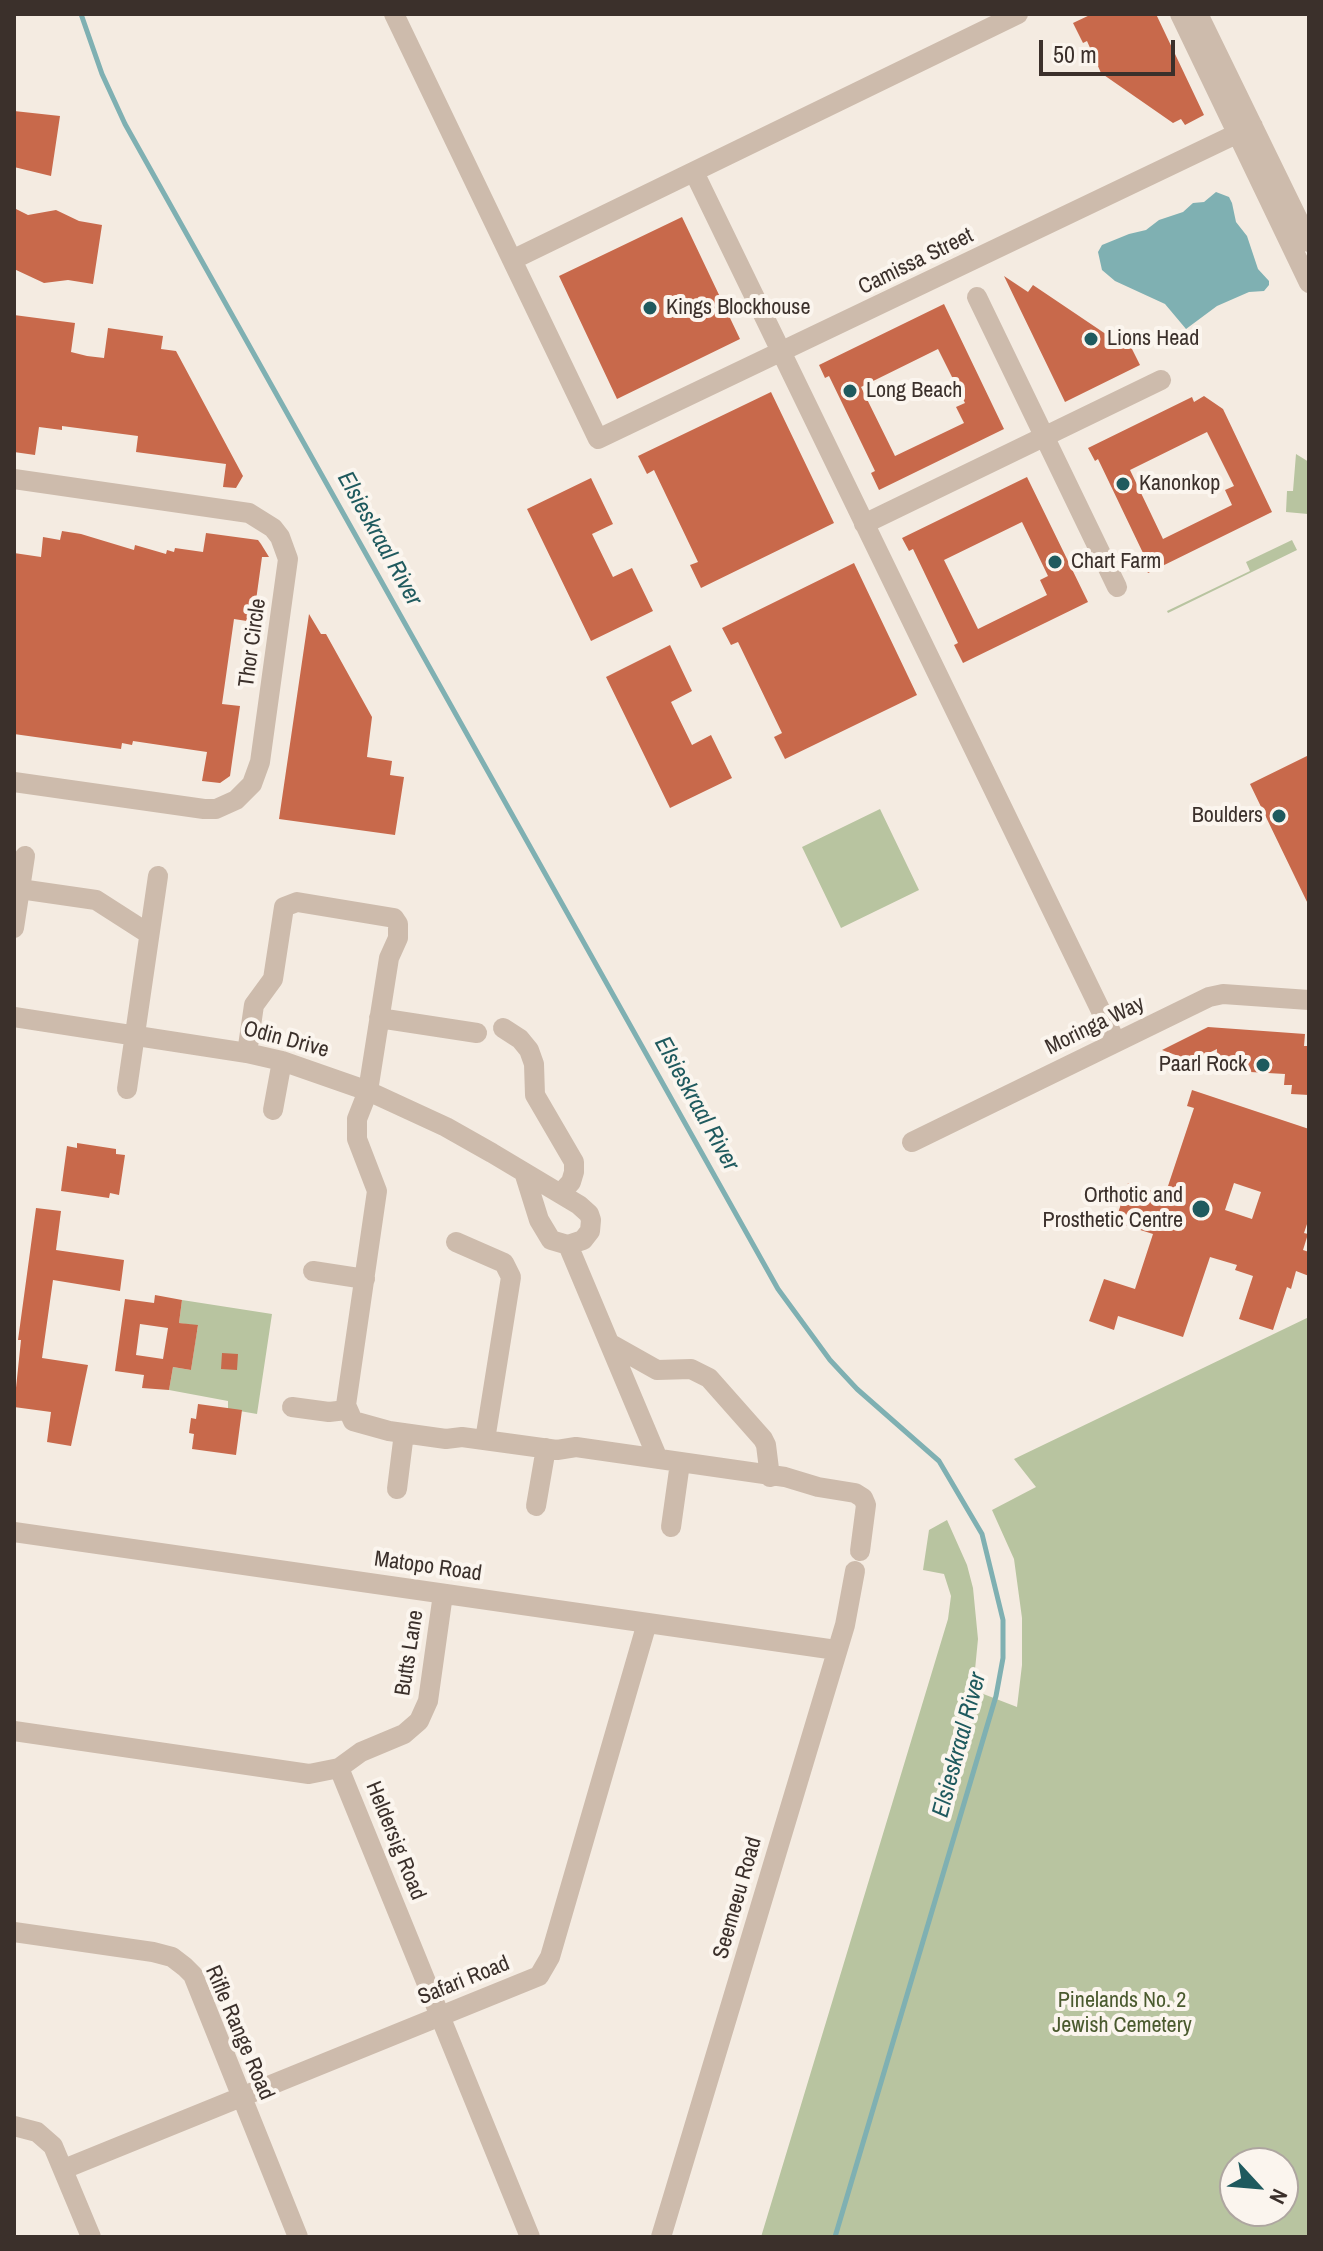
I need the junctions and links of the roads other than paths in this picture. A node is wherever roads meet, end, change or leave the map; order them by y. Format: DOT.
graph roads {
  1 [pos="394,14"];
  2 [pos="1018,14"];
  3 [pos="1180,14"];
  4 [pos="1198,14"];
  5 [pos="1245,129"];
  6 [pos="694,172"];
  7 [pos="1309,242"];
  8 [pos="512,260"];
  9 [pos="1309,283"];
  10 [pos="977,297"];
  11 [pos="781,354"];
  12 [pos="1161,380"];
  13 [pos="1044,437"];
  14 [pos="14,479"];
  15 [pos="864,524"];
  16 [pos="1117,587"];
  17 [pos="14,782"];
  18 [pos="25,856"];
  19 [pos="158,876"];
  20 [pos="20,889"];
  21 [pos="14,928"];
  22 [pos="149,934"];
  23 [pos="1309,1000"];
  24 [pos="14,1017"];
  25 [pos="379,1018"];
  26 [pos="503,1028"];
  27 [pos="477,1033"];
  28 [pos="133,1034"];
  29 [pos="1116,1042"];
  30 [pos="247,1053"];
  31 [pos="282,1061"];
  32 [pos="127,1089"];
  33 [pos="368,1091"];
  34 [pos="273,1110"];
  35 [pos="912,1142"];
  36 [pos="524,1172"];
  37 [pos="561,1193"];
  38 [pos="456,1242"];
  39 [pos="568,1245"];
  40 [pos="313,1271"];
  41 [pos="365,1279"];
  42 [pos="609,1343"];
  43 [pos="657,1370"];
  44 [pos="627,1385"];
  45 [pos="292,1407"];
  46 [pos="346,1410"];
  47 [pos="404,1433"];
  48 [pos="485,1440"];
  49 [pos="546,1448"];
  50 [pos="658,1459"];
  51 [pos="680,1463"];
  52 [pos="770,1477"];
  53 [pos="397,1489"];
  54 [pos="536,1506"];
  55 [pos="671,1527"];
  56 [pos="14,1532"];
  57 [pos="860,1551"];
  58 [pos="855,1571"];
  59 [pos="443,1594"];
  60 [pos="647,1623"];
  61 [pos="836,1650"];
  62 [pos="14,1731"];
  63 [pos="339,1768"];
  64 [pos="14,1932"];
  65 [pos="440,2017"];
  66 [pos="242,2098"];
  67 [pos="14,2126"];
  68 [pos="64,2169"];
  69 [pos="91,2237"];
  70 [pos="298,2237"];
  71 [pos="530,2237"];
  72 [pos="661,2237"];
  1 -- 8 [label="street"];
  2 -- 6 [label="street"];
  3 -- 5 [label="street"];
  4 -- 5 [label="street"];
  5 -- 7 [label="street"];
  5 -- 9 [label="street"];
  5 -- 11 [label="street, Camissa Street"];
  6 -- 8 [label="street"];
  6 -- 11 [label="street"];
  8 -- 11 [label="street, Camissa Street"];
  10 -- 13 [label="street"];
  11 -- 15 [label="street"];
  12 -- 13 [label="street"];
  13 -- 15 [label="street"];
  13 -- 16 [label="street"];
  14 -- 17 [label="street, Thor Circle"];
  15 -- 29 [label="street"];
  18 -- 20 [label="street"];
  19 -- 22 [label="street"];
  20 -- 21 [label="street"];
  20 -- 22 [label="street"];
  22 -- 28 [label="street"];
  23 -- 29 [label="street, Moringa Way"];
  24 -- 28 [label="street, Odin Drive"];
  25 -- 27 [label="street"];
  25 -- 30 [label="street"];
  25 -- 33 [label="street"];
  26 -- 37 [label="street"];
  28 -- 30 [label="street, Odin Drive"];
  28 -- 32 [label="street"];
  29 -- 35 [label="street, Moringa Way"];
  30 -- 31 [label="street, Odin Drive"];
  31 -- 33 [label="street, Odin Drive"];
  31 -- 34 [label="street"];
  33 -- 36 [label="street, Odin Drive"];
  33 -- 41 [label="street"];
  36 -- 37 [label="street, Odin Drive"];
  36 -- 39 [label="street"];
  37 -- 39 [label="street, Odin Drive"];
  38 -- 48 [label="street"];
  39 -- 42 [label="street"];
  40 -- 41 [label="street"];
  41 -- 46 [label="street"];
  42 -- 43 [label="street"];
  42 -- 44 [label="street"];
  43 -- 44 [label="street"];
  43 -- 52 [label="street"];
  44 -- 50 [label="street"];
  45 -- 46 [label="street"];
  46 -- 47 [label="street"];
  47 -- 48 [label="street"];
  47 -- 53 [label="street"];
  48 -- 49 [label="street"];
  49 -- 50 [label="street"];
  49 -- 54 [label="street"];
  50 -- 51 [label="street"];
  51 -- 52 [label="street"];
  51 -- 55 [label="street"];
  52 -- 57 [label="street"];
  56 -- 59 [label="street, Matopo Road"];
  58 -- 61 [label="street, Seemeeu Road"];
  59 -- 60 [label="street, Matopo Road"];
  59 -- 63 [label="street, Butts Lane"];
  60 -- 61 [label="street, Matopo Road"];
  60 -- 65 [label="street, Safari Road"];
  61 -- 72 [label="street, Seemeeu Road"];
  62 -- 63 [label="street, Heldersig Road"];
  63 -- 65 [label="street, Heldersig Road"];
  64 -- 66 [label="street, Rifle Range Road"];
  65 -- 66 [label="street, Safari Road"];
  65 -- 71 [label="street, Heldersig Road"];
  66 -- 68 [label="street, Safari Road"];
  66 -- 70 [label="street, Rifle Range Road"];
  67 -- 68 [label="street"];
  68 -- 69 [label="street"];
}
